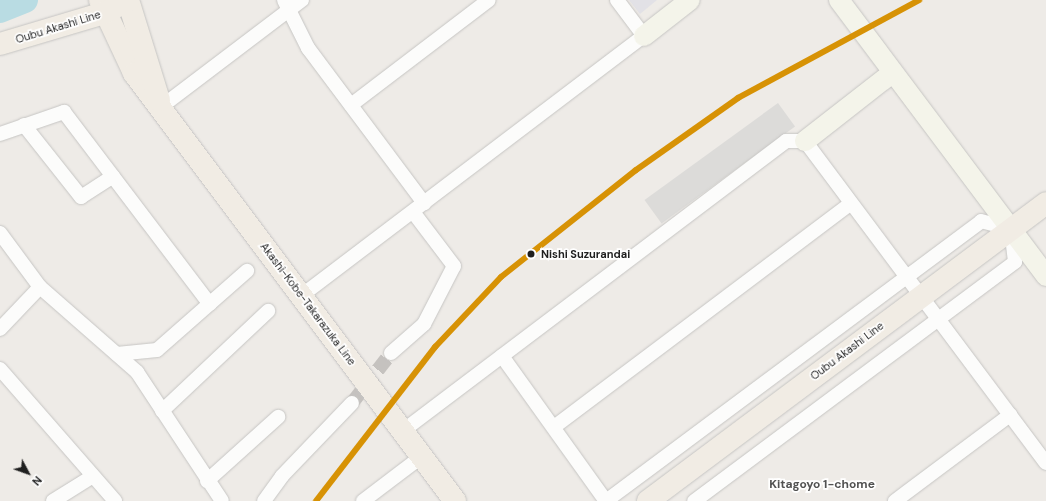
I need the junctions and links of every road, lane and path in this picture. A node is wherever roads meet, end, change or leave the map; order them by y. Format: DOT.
graph roads {
  1 [pos="302,0"];
  2 [pos="489,0"];
  3 [pos="617,0"];
  4 [pos="690,0"];
  5 [pos="112,2"];
  6 [pos="846,5"];
  7 [pos="285,6"];
  8 [pos="0,34"];
  9 [pos="644,36"];
  10 [pos="0,44"];
  11 [pos="892,73"];
  12 [pos="351,105"];
  13 [pos="161,107"];
  14 [pos="24,126"];
  15 [pos="0,134"];
  16 [pos="805,141"];
  17 [pos="113,176"];
  18 [pos="1046,203"];
  19 [pos="850,204"];
  20 [pos="418,208"];
  21 [pos="1011,229"];
  22 [pos="0,233"];
  23 [pos="247,271"];
  24 [pos="1046,276"];
  25 [pos="906,278"];
  26 [pos="40,287"];
  27 [pos="301,296"];
  28 [pos="920,296"];
  29 [pos="210,304"];
  30 [pos="268,311"];
  31 [pos="938,319"];
  32 [pos="0,329"];
  33 [pos="391,353"];
  34 [pos="117,354"];
  35 [pos="502,356"];
  36 [pos="0,369"];
  37 [pos="352,403"];
  38 [pos="162,411"];
  39 [pos="1010,415"];
  40 [pos="278,417"];
  41 [pos="401,426"];
  42 [pos="554,427"];
  43 [pos="421,457"];
  44 [pos="1046,463"];
  45 [pos="93,476"];
  46 [pos="207,481"];
  47 [pos="54,501"];
  48 [pos="115,501"];
  49 [pos="222,501"];
  50 [pos="264,501"];
  51 [pos="363,501"];
  52 [pos="455,501"];
  53 [pos="606,501"];
  54 [pos="648,501"];
  55 [pos="694,501"];
  56 [pos="895,501"];
  1 -- 7 [label="street"];
  2 -- 12 [label="street"];
  3 -- 9 [label="street"];
  4 -- 9 [label="street"];
  5 -- 8 [label="main road, Oubu Akashi Line"];
  5 -- 10 [label="main road, Oubu Akashi Line"];
  5 -- 13 [label="main road, Akashi-Kobe-Takarazuka Line"];
  6 -- 11 [label="street"];
  7 -- 12 [label="street"];
  7 -- 13 [label="street"];
  9 -- 20 [label="street"];
  11 -- 16 [label="street"];
  11 -- 21 [label="street"];
  12 -- 20 [label="street"];
  13 -- 27 [label="main road, Akashi-Kobe-Takarazuka Line"];
  14 -- 15 [label="street"];
  14 -- 17 [label="street"];
  14 -- 17 [label="street"];
  16 -- 19 [label="street"];
  16 -- 35 [label="street"];
  17 -- 29 [label="street"];
  18 -- 21 [label="main road, Oubu Akashi Line"];
  19 -- 25 [label="street"];
  19 -- 42 [label="street"];
  20 -- 27 [label="street"];
  20 -- 33 [label="street"];
  21 -- 24 [label="street"];
  21 -- 25 [label="street"];
  21 -- 28 [label="main road, Oubu Akashi Line"];
  21 -- 31 [label="street"];
  22 -- 26 [label="street"];
  23 -- 29 [label="street"];
  25 -- 28 [label="street"];
  25 -- 53 [label="street"];
  26 -- 32 [label="street"];
  26 -- 34 [label="street"];
  27 -- 41 [label="main road, Akashi-Kobe-Takarazuka Line"];
  28 -- 31 [label="street"];
  28 -- 54 [label="main road, Oubu Akashi Line"];
  29 -- 34 [label="street"];
  30 -- 38 [label="street"];
  31 -- 39 [label="street"];
  31 -- 55 [label="street"];
  34 -- 38 [label="street"];
  35 -- 41 [label="street"];
  35 -- 42 [label="street"];
  36 -- 45 [label="street"];
  37 -- 50 [label="street"];
  38 -- 46 [label="street"];
  39 -- 44 [label="street"];
  39 -- 56 [label="street"];
  40 -- 46 [label="street"];
  41 -- 43 [label="main road, Akashi-Kobe-Takarazuka Line"];
  42 -- 53 [label="street"];
  43 -- 51 [label="street"];
  43 -- 52 [label="main road, Akashi-Kobe-Takarazuka Line"];
  45 -- 47 [label="street"];
  45 -- 48 [label="street"];
  46 -- 49 [label="street"];
}
